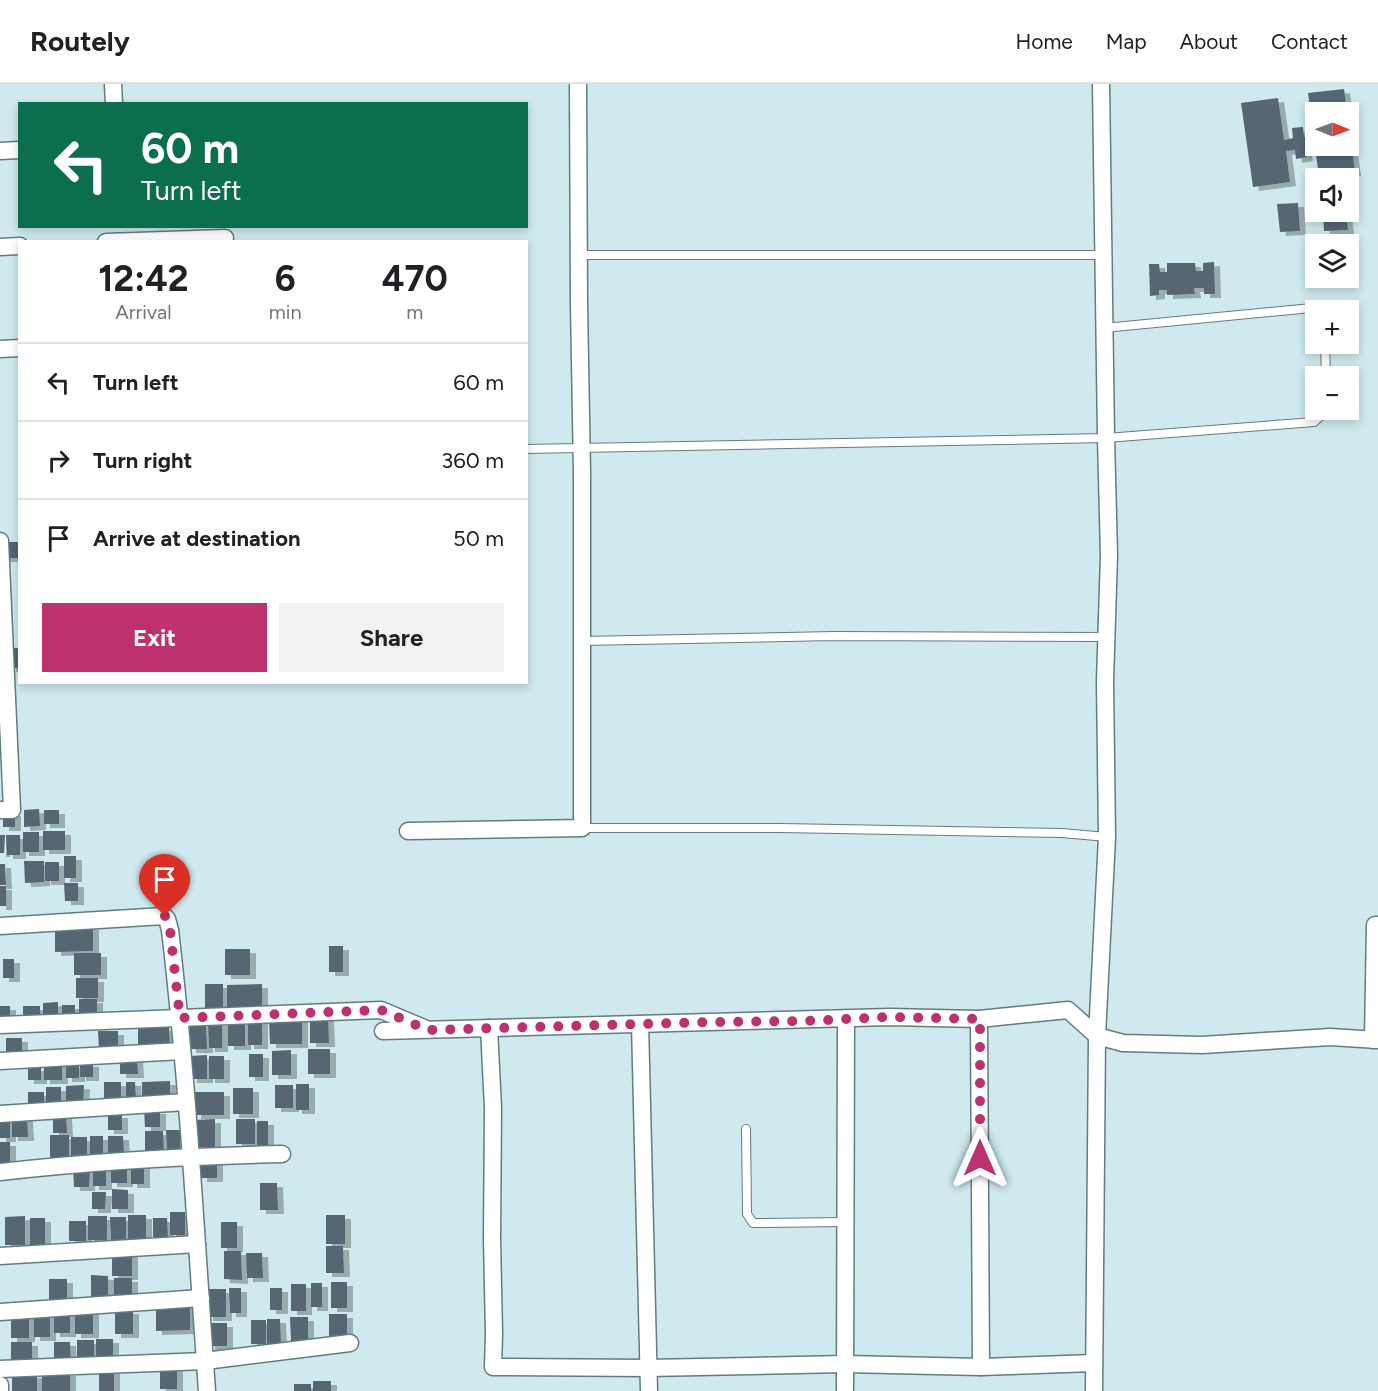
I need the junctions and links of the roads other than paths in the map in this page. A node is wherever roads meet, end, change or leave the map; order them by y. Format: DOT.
graph roads {
  1 [pos="113,84"];
  2 [pos="578,84"];
  3 [pos="1101,84"];
  4 [pos="114,102"];
  5 [pos="18,150"];
  6 [pos="0,151"];
  7 [pos="118,238"];
  8 [pos="225,238"];
  9 [pos="18,246"];
  10 [pos="0,247"];
  11 [pos="579,255"];
  12 [pos="1103,255"];
  13 [pos="1305,309"];
  14 [pos="1104,328"];
  15 [pos="18,348"];
  16 [pos="0,349"];
  17 [pos="1316,420"];
  18 [pos="1106,438"];
  19 [pos="528,449"];
  20 [pos="582,449"];
  21 [pos="0,541"];
  22 [pos="1107,637"];
  23 [pos="582,641"];
  24 [pos="0,810"];
  25 [pos="582,828"];
  26 [pos="408,831"];
  27 [pos="1107,837"];
  28 [pos="1378,925"];
  29 [pos="0,926"];
  30 [pos="180,1018"];
  31 [pos="846,1019"];
  32 [pos="980,1019"];
  33 [pos="640,1024"];
  34 [pos="0,1025"];
  35 [pos="489,1028"];
  36 [pos="428,1030"];
  37 [pos="383,1031"];
  38 [pos="1096,1036"];
  39 [pos="1376,1040"];
  40 [pos="182,1051"];
  41 [pos="0,1060"];
  42 [pos="186,1102"];
  43 [pos="0,1114"];
  44 [pos="746,1129"];
  45 [pos="282,1154"];
  46 [pos="191,1156"];
  47 [pos="0,1172"];
  48 [pos="846,1222"];
  49 [pos="197,1245"];
  50 [pos="0,1256"];
  51 [pos="201,1298"];
  52 [pos="0,1312"];
  53 [pos="350,1343"];
  54 [pos="205,1361"];
  55 [pos="1094,1363"];
  56 [pos="845,1364"];
  57 [pos="981,1367"];
  58 [pos="648,1368"];
  59 [pos="0,1369"];
  60 [pos="0,1385"];
  61 [pos="0,1391"];
  62 [pos="207,1391"];
  63 [pos="649,1391"];
  64 [pos="845,1391"];
  65 [pos="1094,1391"];
  1 -- 4 [label="street"];
  2 -- 11 [label="street"];
  3 -- 12 [label="street"];
  5 -- 6 [label="street"];
  7 -- 8 [label="street"];
  9 -- 10 [label="street"];
  11 -- 12 [label="lane"];
  11 -- 20 [label="street"];
  12 -- 14 [label="street"];
  13 -- 14 [label="lane"];
  14 -- 18 [label="street"];
  15 -- 16 [label="street"];
  17 -- 18 [label="lane"];
  18 -- 20 [label="lane"];
  18 -- 22 [label="street"];
  19 -- 20 [label="lane"];
  20 -- 23 [label="street"];
  21 -- 24 [label="street"];
  22 -- 23 [label="lane"];
  22 -- 27 [label="street"];
  23 -- 25 [label="street"];
  25 -- 26 [label="street"];
  25 -- 27 [label="lane"];
  27 -- 38 [label="street"];
  28 -- 39 [label="street"];
  29 -- 30 [label="street"];
  30 -- 34 [label="street"];
  30 -- 36 [label="street"];
  30 -- 40 [label="street"];
  31 -- 32 [label="street"];
  31 -- 33 [label="street"];
  31 -- 48 [label="street"];
  32 -- 38 [label="street"];
  32 -- 57 [label="street"];
  33 -- 35 [label="street"];
  33 -- 58 [label="street"];
  35 -- 36 [label="street"];
  35 -- 58 [label="street"];
  36 -- 37 [label="street"];
  38 -- 39 [label="street"];
  38 -- 55 [label="street"];
  40 -- 41 [label="street"];
  40 -- 42 [label="street"];
  42 -- 43 [label="street"];
  42 -- 46 [label="street"];
  44 -- 48 [label="lane"];
  45 -- 46 [label="street"];
  46 -- 47 [label="street"];
  46 -- 49 [label="street"];
  48 -- 56 [label="street"];
  49 -- 50 [label="street"];
  49 -- 51 [label="street"];
  51 -- 52 [label="street"];
  51 -- 54 [label="street"];
  53 -- 54 [label="street"];
  54 -- 59 [label="street"];
  54 -- 62 [label="street"];
  55 -- 57 [label="street"];
  55 -- 65 [label="street"];
  56 -- 57 [label="street"];
  56 -- 58 [label="street"];
  56 -- 64 [label="street"];
  58 -- 63 [label="street"];
  60 -- 61 [label="street"];
}
